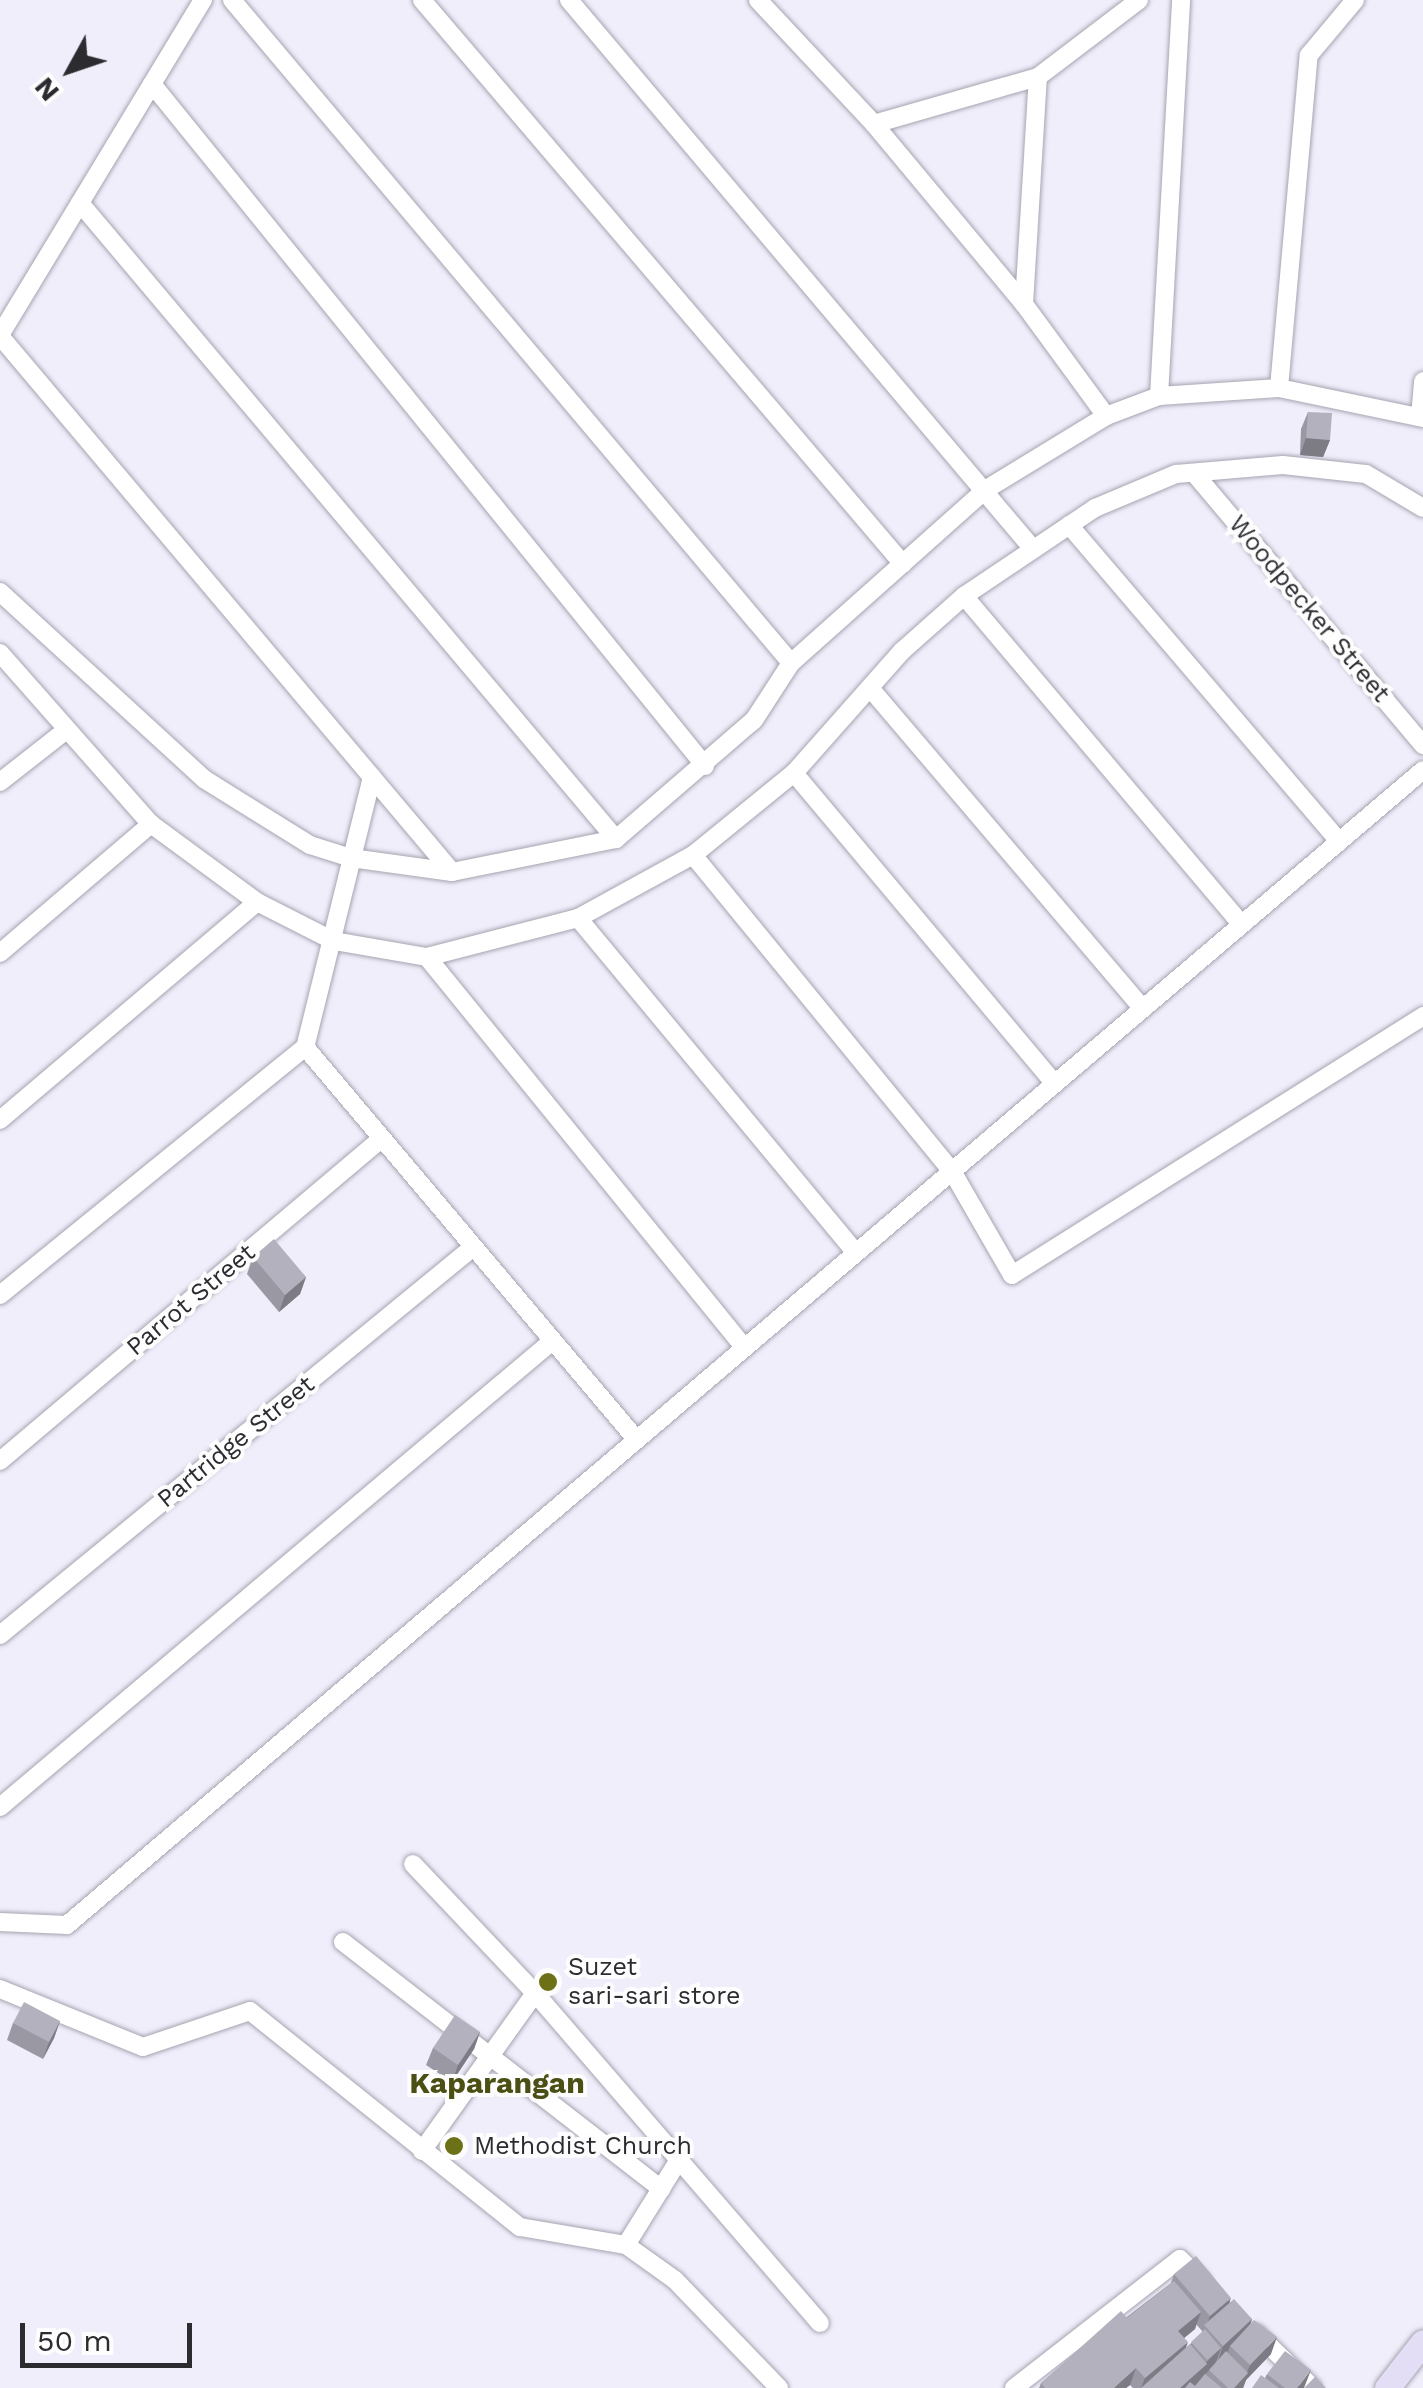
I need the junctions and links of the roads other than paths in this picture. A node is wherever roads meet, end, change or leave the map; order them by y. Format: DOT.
graph roads {
  1 [pos="203,0"];
  2 [pos="232,0"];
  3 [pos="422,0"];
  4 [pos="570,0"];
  5 [pos="758,0"];
  6 [pos="1139,0"];
  7 [pos="1182,0"];
  8 [pos="1355,0"];
  9 [pos="1038,77"];
  10 [pos="152,84"];
  11 [pos="874,124"];
  12 [pos="80,204"];
  13 [pos="1024,304"];
  14 [pos="0,336"];
  15 [pos="1423,381"];
  16 [pos="1279,388"];
  17 [pos="1159,396"];
  18 [pos="1106,416"];
  19 [pos="1422,418"];
  20 [pos="1194,473"];
  21 [pos="986,490"];
  22 [pos="1423,508"];
  23 [pos="1069,525"];
  24 [pos="1033,549"];
  25 [pos="903,564"];
  26 [pos="0,592"];
  27 [pos="964,596"];
  28 [pos="0,653"];
  29 [pos="792,663"];
  30 [pos="870,688"];
  31 [pos="65,731"];
  32 [pos="1423,745"];
  33 [pos="705,766"];
  34 [pos="1423,770"];
  35 [pos="794,773"];
  36 [pos="372,776"];
  37 [pos="0,782"];
  38 [pos="151,824"];
  39 [pos="616,839"];
  40 [pos="1338,842"];
  41 [pos="693,855"];
  42 [pos="351,858"];
  43 [pos="452,872"];
  44 [pos="258,902"];
  45 [pos="578,918"];
  46 [pos="1242,924"];
  47 [pos="334,941"];
  48 [pos="0,953"];
  49 [pos="427,956"];
  50 [pos="1142,1008"];
  51 [pos="1423,1016"];
  52 [pos="304,1046"];
  53 [pos="1054,1083"];
  54 [pos="0,1120"];
  55 [pos="382,1139"];
  56 [pos="952,1171"];
  57 [pos="472,1248"];
  58 [pos="855,1252"];
  59 [pos="0,1295"];
  60 [pos="551,1342"];
  61 [pos="744,1347"];
  62 [pos="636,1440"];
  63 [pos="0,1461"];
  64 [pos="0,1635"];
  65 [pos="0,1807"];
  66 [pos="413,1864"];
  67 [pos="0,1922"];
  68 [pos="343,1942"];
  69 [pos="0,1989"];
  70 [pos="535,1993"];
  71 [pos="490,2053"];
  72 [pos="422,2151"];
  73 [pos="679,2160"];
  74 [pos="661,2189"];
  75 [pos="626,2246"];
  76 [pos="820,2324"];
  77 [pos="1423,2342"];
  78 [pos="779,2388"];
  79 [pos="1014,2388"];
  80 [pos="1312,2388"];
  81 [pos="1387,2388"];
  1 -- 10 [label="street"];
  2 -- 29 [label="street"];
  3 -- 25 [label="street"];
  4 -- 21 [label="street"];
  5 -- 11 [label="street"];
  6 -- 9 [label="street"];
  7 -- 17 [label="street"];
  8 -- 16 [label="street"];
  9 -- 11 [label="street"];
  9 -- 13 [label="street"];
  10 -- 12 [label="street"];
  10 -- 33 [label="street"];
  11 -- 13 [label="street"];
  12 -- 14 [label="street"];
  12 -- 39 [label="street"];
  13 -- 18 [label="street"];
  14 -- 36 [label="street"];
  15 -- 19 [label="street"];
  16 -- 17 [label="street"];
  16 -- 19 [label="street"];
  17 -- 18 [label="street"];
  18 -- 21 [label="street"];
  20 -- 22 [label="street"];
  20 -- 23 [label="street"];
  20 -- 32 [label="street, Woodpecker Street"];
  21 -- 24 [label="street"];
  21 -- 25 [label="street"];
  23 -- 24 [label="street"];
  23 -- 40 [label="street"];
  24 -- 27 [label="street"];
  25 -- 29 [label="street"];
  26 -- 42 [label="street"];
  27 -- 30 [label="street"];
  27 -- 46 [label="street"];
  28 -- 31 [label="street"];
  29 -- 33 [label="street"];
  30 -- 35 [label="street"];
  30 -- 50 [label="street"];
  31 -- 37 [label="street"];
  31 -- 38 [label="street"];
  33 -- 39 [label="street"];
  34 -- 40 [label="street"];
  35 -- 41 [label="street"];
  35 -- 53 [label="street"];
  36 -- 42 [label="street"];
  36 -- 43 [label="street"];
  38 -- 44 [label="street"];
  38 -- 48 [label="street"];
  39 -- 43 [label="street"];
  40 -- 46 [label="street"];
  41 -- 45 [label="street"];
  41 -- 56 [label="street"];
  42 -- 43 [label="street"];
  42 -- 47 [label="street"];
  44 -- 47 [label="street"];
  44 -- 54 [label="street"];
  45 -- 49 [label="street"];
  45 -- 58 [label="street"];
  46 -- 50 [label="street"];
  47 -- 49 [label="street"];
  47 -- 52 [label="street"];
  49 -- 61 [label="street"];
  50 -- 53 [label="street"];
  51 -- 56 [label="street"];
  52 -- 55 [label="street"];
  52 -- 59 [label="street"];
  53 -- 56 [label="street"];
  55 -- 57 [label="street"];
  55 -- 63 [label="street, Parrot Street"];
  56 -- 58 [label="street"];
  57 -- 60 [label="street"];
  57 -- 64 [label="street, Partridge Street"];
  58 -- 61 [label="street"];
  60 -- 62 [label="street"];
  60 -- 65 [label="street"];
  61 -- 62 [label="street"];
  62 -- 67 [label="street"];
  66 -- 70 [label="street"];
  68 -- 71 [label="street"];
  69 -- 72 [label="street"];
  70 -- 71 [label="street"];
  70 -- 73 [label="street"];
  71 -- 72 [label="street"];
  71 -- 74 [label="street"];
  72 -- 75 [label="street"];
  73 -- 74 [label="street"];
  73 -- 76 [label="street"];
  74 -- 75 [label="street"];
  75 -- 78 [label="street"];
  77 -- 81 [label="main road"];
  79 -- 80 [label="street"];
}
